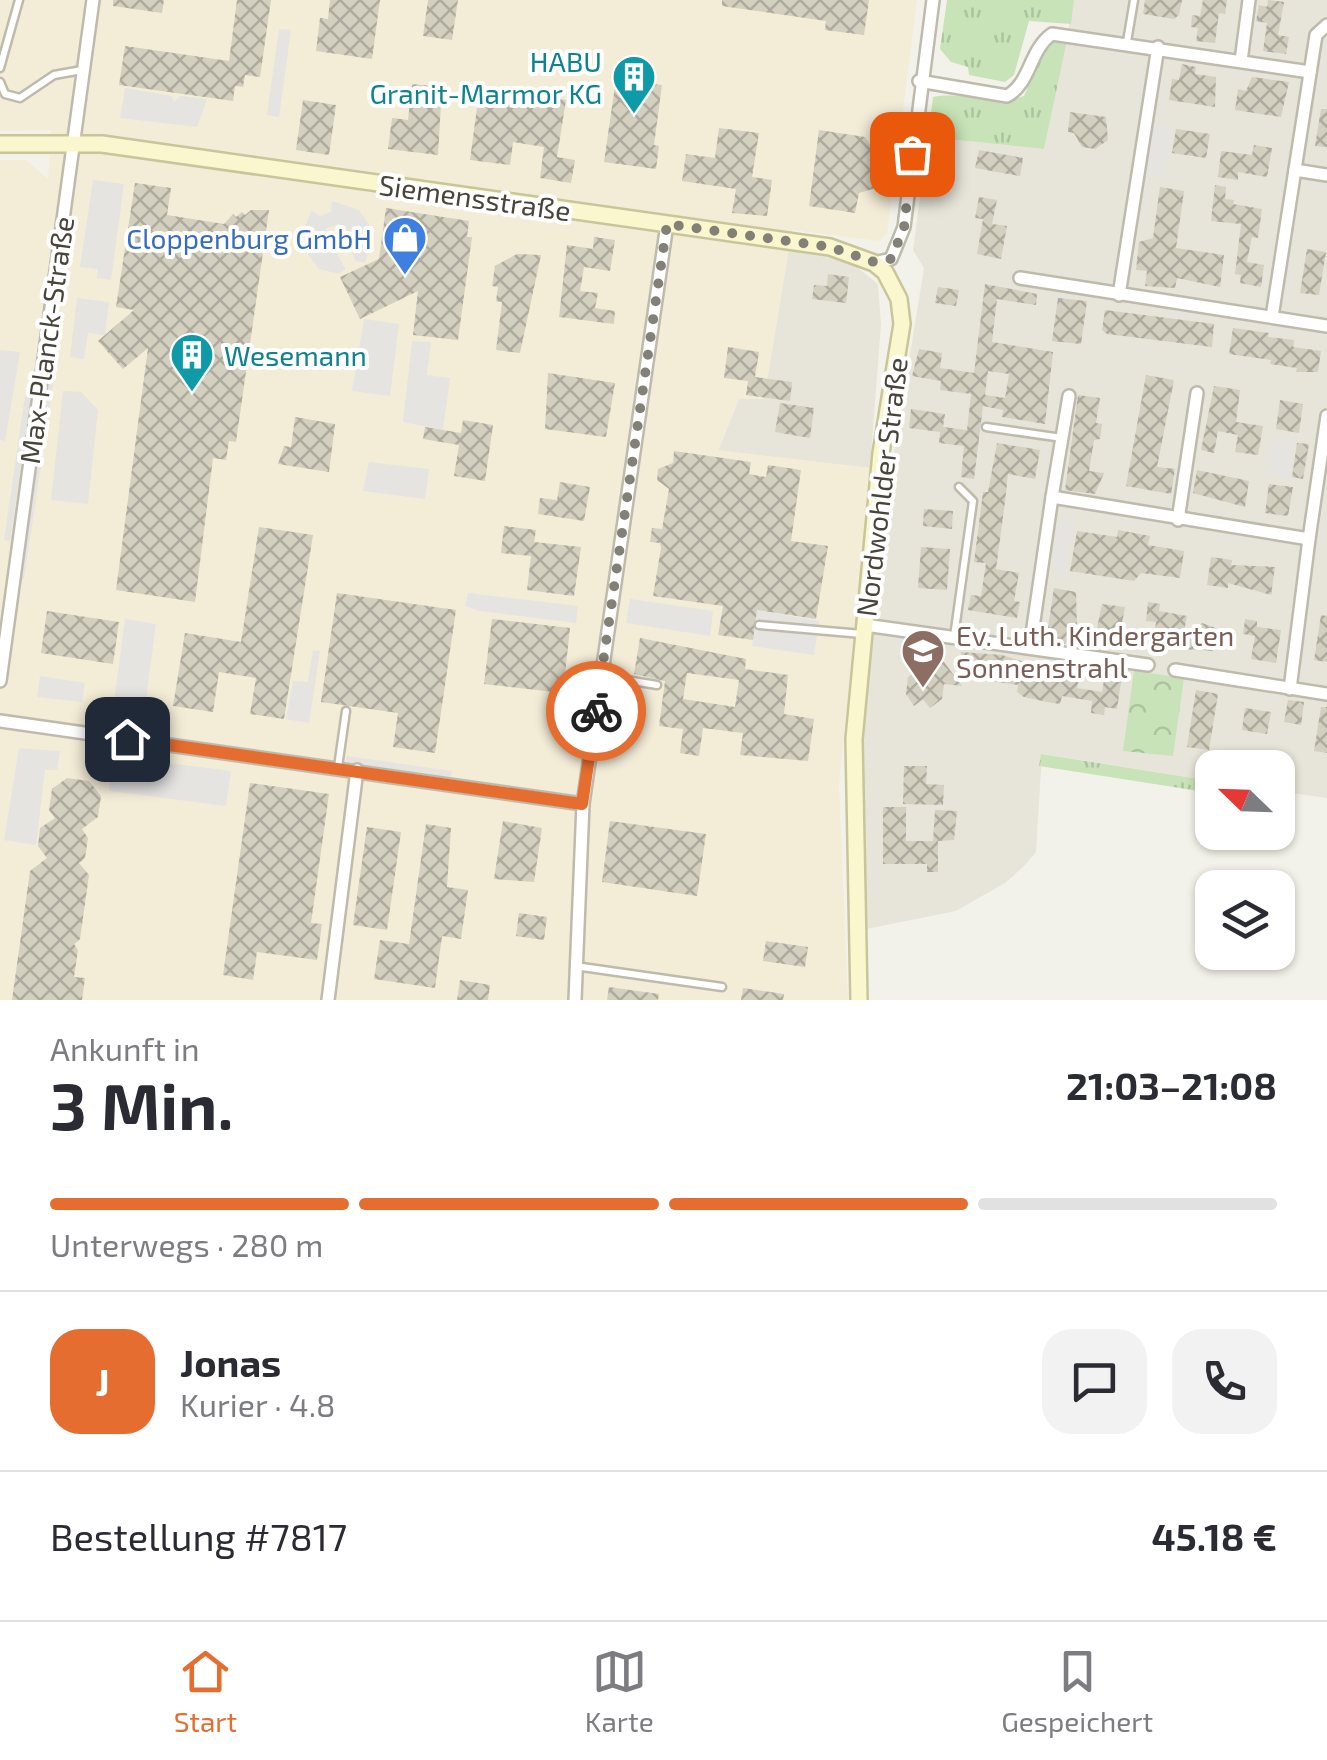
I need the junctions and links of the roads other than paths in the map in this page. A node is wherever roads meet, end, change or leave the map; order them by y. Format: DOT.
graph roads {
  1 [pos="19,0"];
  2 [pos="92,0"];
  3 [pos="933,0"];
  4 [pos="1134,0"];
  5 [pos="1250,0"];
  6 [pos="1326,25"];
  7 [pos="1127,42"];
  8 [pos="1158,47"];
  9 [pos="2,59"];
  10 [pos="1241,60"];
  11 [pos="0,68"];
  12 [pos="82,70"];
  13 [pos="1310,72"];
  14 [pos="919,80"];
  15 [pos="0,82"];
  16 [pos="2,94"];
  17 [pos="73,142"];
  18 [pos="0,144"];
  19 [pos="1294,170"];
  20 [pos="1327,175"];
  21 [pos="667,224"];
  22 [pos="874,262"];
  23 [pos="1020,278"];
  24 [pos="1119,294"];
  25 [pos="1272,317"];
  26 [pos="1327,326"];
  27 [pos="1197,393"];
  28 [pos="1069,396"];
  29 [pos="1327,416"];
  30 [pos="986,427"];
  31 [pos="1062,438"];
  32 [pos="1325,450"];
  33 [pos="959,487"];
  34 [pos="1052,497"];
  35 [pos="1178,520"];
  36 [pos="1309,539"];
  37 [pos="759,624"];
  38 [pos="865,630"];
  39 [pos="954,637"];
  40 [pos="1030,648"];
  41 [pos="1148,666"];
  42 [pos="1175,670"];
  43 [pos="601,676"];
  44 [pos="0,681"];
  45 [pos="657,684"];
  46 [pos="1290,689"];
  47 [pos="1327,694"];
  48 [pos="346,712"];
  49 [pos="0,721"];
  50 [pos="338,768"];
  51 [pos="358,770"];
  52 [pos="582,804"];
  53 [pos="574,966"];
  54 [pos="722,987"];
  55 [pos="328,1000"];
  56 [pos="575,1000"];
  57 [pos="859,1000"];
  1 -- 9 [label="lane"];
  2 -- 12 [label="street, Max-Planck-Straße"];
  3 -- 14 [label="street"];
  4 -- 7 [label="lane"];
  5 -- 10 [label="street"];
  6 -- 13 [label="street"];
  7 -- 8 [label="street"];
  7 -- 14 [label="street"];
  8 -- 10 [label="street"];
  8 -- 24 [label="street"];
  9 -- 11 [label="lane"];
  10 -- 13 [label="street"];
  12 -- 16 [label="lane"];
  12 -- 17 [label="street, Max-Planck-Straße"];
  13 -- 19 [label="street"];
  14 -- 22 [label="street"];
  15 -- 16 [label="lane"];
  17 -- 18 [label="main road, Siemensstraße"];
  17 -- 21 [label="main road, Siemensstraße"];
  17 -- 44 [label="street, Max-Planck-Straße"];
  19 -- 20 [label="street"];
  19 -- 25 [label="street"];
  21 -- 22 [label="main road, Siemensstraße"];
  21 -- 43 [label="street"];
  22 -- 38 [label="main road, Nordwohlder Straße"];
  23 -- 24 [label="street"];
  24 -- 25 [label="street"];
  25 -- 26 [label="street"];
  27 -- 35 [label="street"];
  28 -- 31 [label="street"];
  29 -- 32 [label="street"];
  30 -- 31 [label="lane"];
  31 -- 34 [label="street"];
  32 -- 36 [label="street"];
  33 -- 39 [label="lane"];
  34 -- 35 [label="street"];
  34 -- 40 [label="street"];
  35 -- 36 [label="street"];
  36 -- 46 [label="street"];
  37 -- 38 [label="lane"];
  38 -- 39 [label="street"];
  38 -- 57 [label="main road, Nordwohlder Straße"];
  39 -- 40 [label="street"];
  40 -- 41 [label="street"];
  42 -- 46 [label="street"];
  43 -- 45 [label="lane"];
  43 -- 52 [label="street"];
  46 -- 47 [label="street"];
  48 -- 50 [label="lane"];
  49 -- 50 [label="street"];
  50 -- 51 [label="street"];
  51 -- 52 [label="street"];
  51 -- 55 [label="street"];
  52 -- 53 [label="street"];
  53 -- 54 [label="lane"];
  53 -- 56 [label="street"];
}
